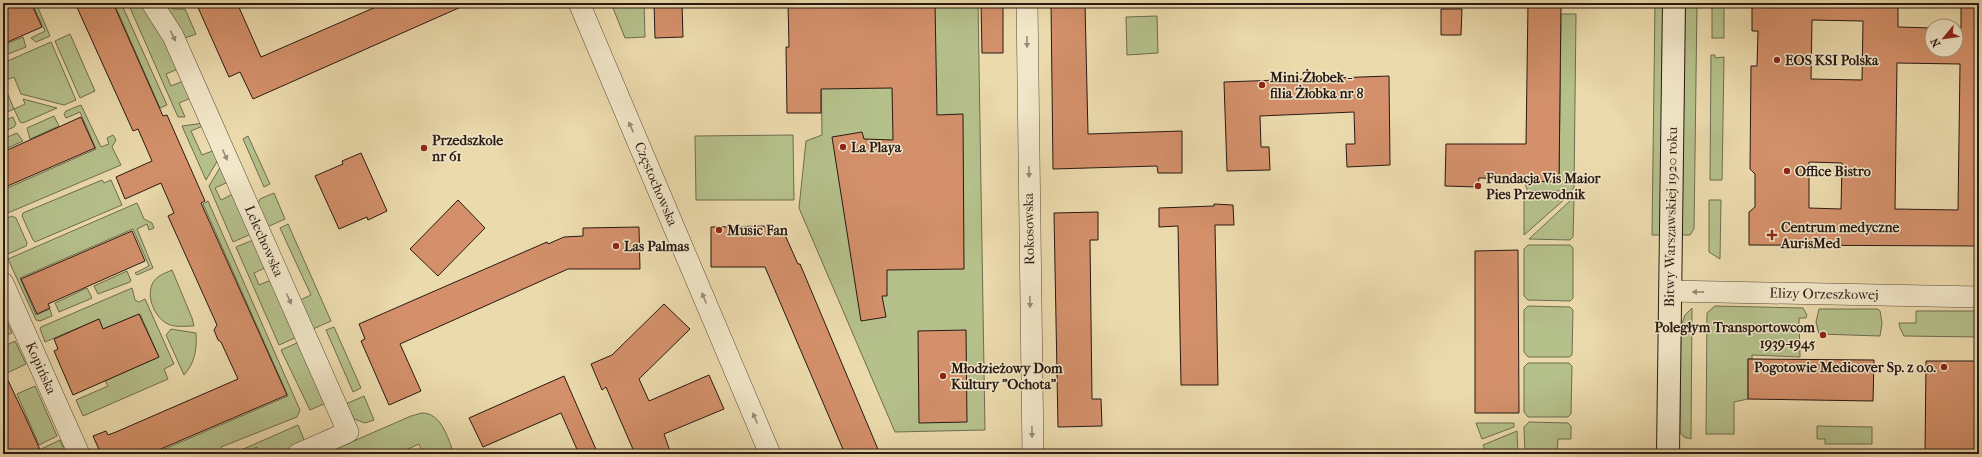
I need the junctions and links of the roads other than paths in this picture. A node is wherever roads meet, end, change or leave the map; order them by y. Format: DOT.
graph roads {
  1 [pos="152,3"];
  2 [pos="579,3"];
  3 [pos="1027,3"];
  4 [pos="1674,3"];
  5 [pos="3,283"];
  6 [pos="1670,291"];
  7 [pos="1979,297"];
  8 [pos="79,454"];
  9 [pos="298,454"];
  10 [pos="770,454"];
  11 [pos="1032,454"];
  12 [pos="1668,454"];
  1 -- 9 [label="street, Lelechowska, one-way"];
  10 -- 2 [label="street, Częstochowska, one-way"];
  3 -- 11 [label="street, Rokosowska, one-way"];
  4 -- 6 [label="main road, Bitwy Warszawskiej 1920 roku"];
  5 -- 8 [label="street, Kopińska"];
  7 -- 6 [label="street, Elizy Orzeszkowej, one-way"];
  6 -- 12 [label="main road, Bitwy Warszawskiej 1920 roku"];
}
